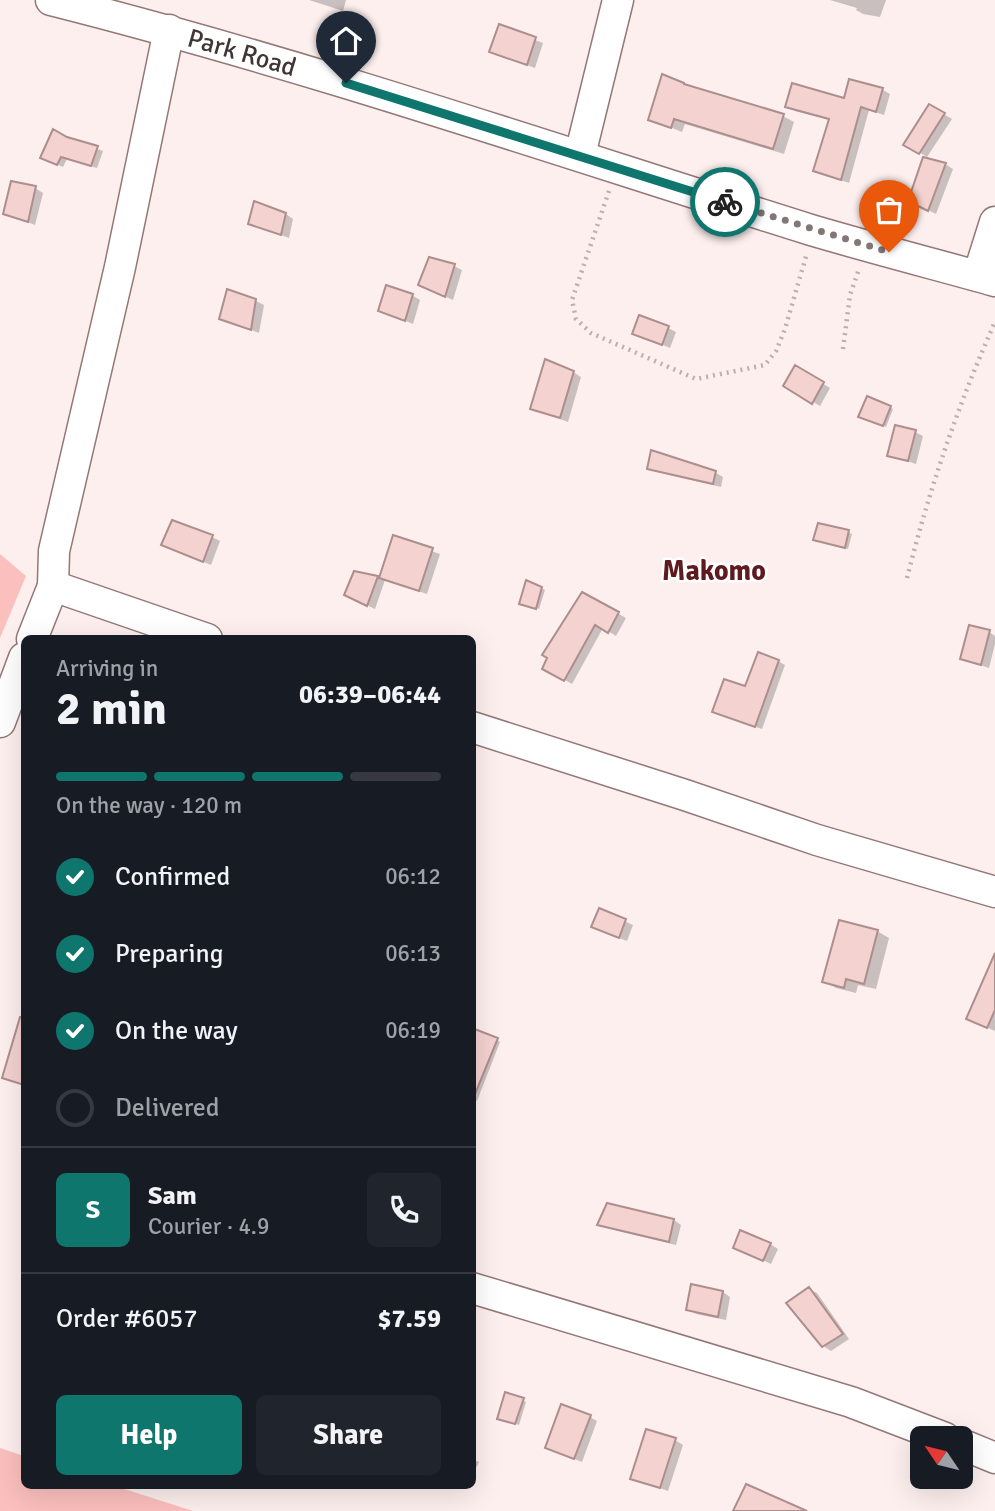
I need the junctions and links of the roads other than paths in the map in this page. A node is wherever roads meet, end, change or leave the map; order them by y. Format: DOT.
graph roads {
  1 [pos="51,0"];
  2 [pos="618,0"];
  3 [pos="169,30"];
  4 [pos="580,155"];
  5 [pos="995,222"];
  6 [pos="986,279"];
  7 [pos="53,586"];
  8 [pos="34,635"];
  9 [pos="195,635"];
  10 [pos="21,666"];
  11 [pos="0,722"];
  12 [pos="476,728"];
  13 [pos="995,892"];
  14 [pos="476,1289"];
  15 [pos="914,1426"];
  16 [pos="973,1449"];
  17 [pos="995,1458"];
  1 -- 3 [label="street, Park Road"];
  2 -- 4 [label="street"];
  3 -- 4 [label="street, Park Road"];
  3 -- 7 [label="street"];
  4 -- 6 [label="street, Park Road"];
  5 -- 6 [label="street"];
  7 -- 8 [label="street"];
  7 -- 9 [label="street"];
  10 -- 11 [label="street"];
  12 -- 13 [label="street"];
  14 -- 15 [label="street"];
  16 -- 17 [label="street"];
}
